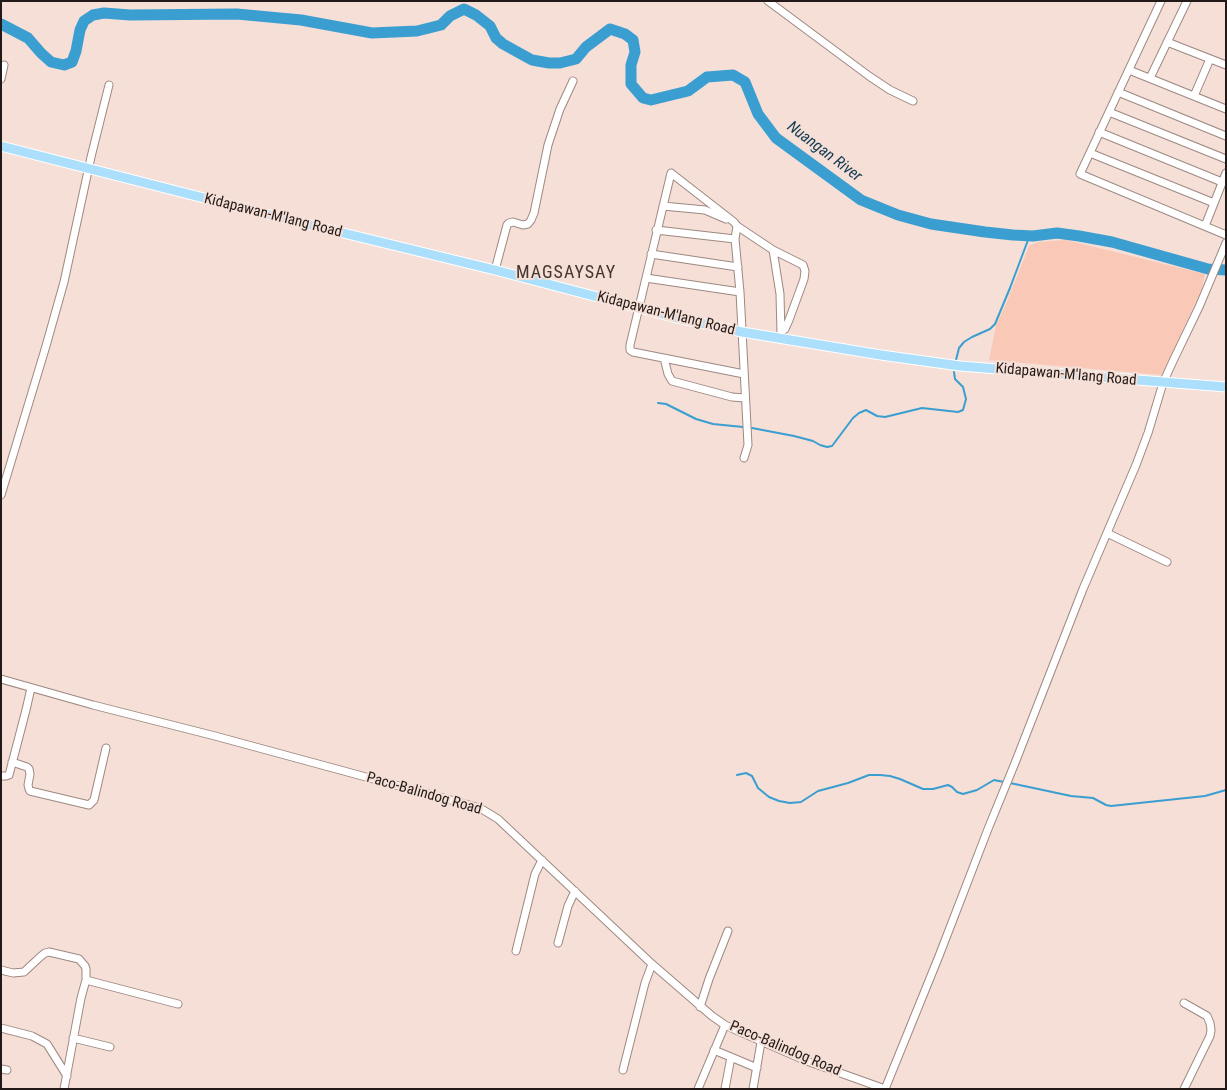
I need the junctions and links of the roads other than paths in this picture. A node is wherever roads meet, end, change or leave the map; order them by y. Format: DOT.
graph roads {
  1 [pos="768,1"];
  2 [pos="1161,1"];
  3 [pos="1187,1"];
  4 [pos="1167,42"];
  5 [pos="1210,59"];
  6 [pos="4,64"];
  7 [pos="1226,65"];
  8 [pos="1129,70"];
  9 [pos="1150,78"];
  10 [pos="1,79"];
  11 [pos="573,82"];
  12 [pos="109,85"];
  13 [pos="1118,92"];
  14 [pos="1194,96"];
  15 [pos="913,101"];
  16 [pos="1226,109"];
  17 [pos="1109,112"];
  18 [pos="1099,132"];
  19 [pos="1226,136"];
  20 [pos="1,146"];
  21 [pos="1090,153"];
  22 [pos="1226,159"];
  23 [pos="89,170"];
  24 [pos="1226,172"];
  25 [pos="1222,182"];
  26 [pos="1214,203"];
  27 [pos="663,206"];
  28 [pos="736,224"];
  29 [pos="1205,226"];
  30 [pos="656,230"];
  31 [pos="1226,235"];
  32 [pos="735,239"];
  33 [pos="1226,243"];
  34 [pos="773,250"];
  35 [pos="651,254"];
  36 [pos="738,267"];
  37 [pos="495,270"];
  38 [pos="646,278"];
  39 [pos="740,292"];
  40 [pos="639,308"];
  41 [pos="742,332"];
  42 [pos="781,336"];
  43 [pos="664,358"];
  44 [pos="744,374"];
  45 [pos="1163,383"];
  46 [pos="1226,387"];
  47 [pos="745,398"];
  48 [pos="744,458"];
  49 [pos="1,495"];
  50 [pos="1107,533"];
  51 [pos="1167,562"];
  52 [pos="1,680"];
  53 [pos="31,688"];
  54 [pos="106,748"];
  55 [pos="12,762"];
  56 [pos="1,776"];
  57 [pos="542,860"];
  58 [pos="575,891"];
  59 [pos="728,931"];
  60 [pos="558,943"];
  61 [pos="516,951"];
  62 [pos="652,964"];
  63 [pos="1,970"];
  64 [pos="86,980"];
  65 [pos="1184,1003"];
  66 [pos="178,1004"];
  67 [pos="700,1007"];
  68 [pos="725,1025"];
  69 [pos="1,1028"];
  70 [pos="73,1038"];
  71 [pos="761,1042"];
  72 [pos="110,1047"];
  73 [pos="714,1050"];
  74 [pos="731,1057"];
  75 [pos="757,1068"];
  76 [pos="623,1070"];
  77 [pos="67,1076"];
  78 [pos="64,1089"];
  79 [pos="698,1089"];
  80 [pos="725,1089"];
  81 [pos="754,1089"];
  82 [pos="885,1089"];
  83 [pos="1184,1089"];
  1 -- 15 [label="street"];
  2 -- 8 [label="street"];
  3 -- 4 [label="street"];
  4 -- 5 [label="street"];
  4 -- 9 [label="street"];
  5 -- 7 [label="street"];
  5 -- 14 [label="street"];
  6 -- 10 [label="street"];
  8 -- 9 [label="street"];
  8 -- 13 [label="street"];
  9 -- 14 [label="street"];
  11 -- 37 [label="street"];
  12 -- 23 [label="street"];
  13 -- 17 [label="street"];
  13 -- 19 [label="street"];
  14 -- 16 [label="street"];
  17 -- 18 [label="street"];
  17 -- 22 [label="street"];
  18 -- 21 [label="street"];
  18 -- 25 [label="street"];
  20 -- 23 [label="main road, Kidapawan-M'lang Road"];
  21 -- 26 [label="street"];
  21 -- 29 [label="street"];
  23 -- 37 [label="main road, Kidapawan-M'lang Road"];
  23 -- 49 [label="street"];
  24 -- 25 [label="street"];
  25 -- 26 [label="street"];
  26 -- 29 [label="street"];
  27 -- 28 [label="street"];
  27 -- 28 [label="street"];
  27 -- 30 [label="street"];
  28 -- 32 [label="street"];
  28 -- 34 [label="street"];
  29 -- 31 [label="street"];
  30 -- 32 [label="street"];
  30 -- 35 [label="street"];
  32 -- 36 [label="street"];
  33 -- 45 [label="street"];
  34 -- 42 [label="street"];
  34 -- 42 [label="street"];
  35 -- 36 [label="street"];
  35 -- 38 [label="street"];
  36 -- 39 [label="street"];
  37 -- 40 [label="main road, Kidapawan-M'lang Road"];
  38 -- 39 [label="street"];
  38 -- 40 [label="street"];
  39 -- 41 [label="street"];
  40 -- 41 [label="main road, Kidapawan-M'lang Road"];
  40 -- 43 [label="street"];
  41 -- 42 [label="main road, Kidapawan-M'lang Road"];
  41 -- 44 [label="street"];
  42 -- 45 [label="main road, Kidapawan-M'lang Road"];
  43 -- 44 [label="street"];
  43 -- 47 [label="street"];
  44 -- 47 [label="street"];
  45 -- 46 [label="main road, Kidapawan-M'lang Road"];
  45 -- 50 [label="street"];
  47 -- 48 [label="street"];
  50 -- 51 [label="street"];
  50 -- 82 [label="street"];
  52 -- 53 [label="street, Paco-Balindog Road"];
  53 -- 55 [label="street"];
  53 -- 57 [label="street, Paco-Balindog Road"];
  54 -- 55 [label="street"];
  55 -- 56 [label="street"];
  57 -- 58 [label="street, Paco-Balindog Road"];
  57 -- 61 [label="street"];
  58 -- 60 [label="street"];
  58 -- 62 [label="street, Paco-Balindog Road"];
  59 -- 67 [label="street"];
  62 -- 67 [label="street, Paco-Balindog Road"];
  62 -- 76 [label="street"];
  63 -- 64 [label="street"];
  64 -- 66 [label="street"];
  64 -- 70 [label="street"];
  65 -- 83 [label="street"];
  67 -- 68 [label="street, Paco-Balindog Road"];
  68 -- 71 [label="street, Paco-Balindog Road"];
  68 -- 73 [label="street"];
  69 -- 77 [label="street"];
  70 -- 72 [label="street"];
  70 -- 77 [label="street"];
  71 -- 75 [label="street"];
  71 -- 82 [label="street, Paco-Balindog Road"];
  73 -- 74 [label="street"];
  73 -- 79 [label="street"];
  74 -- 75 [label="street"];
  74 -- 80 [label="street"];
  75 -- 81 [label="street"];
  77 -- 78 [label="street"];
}
